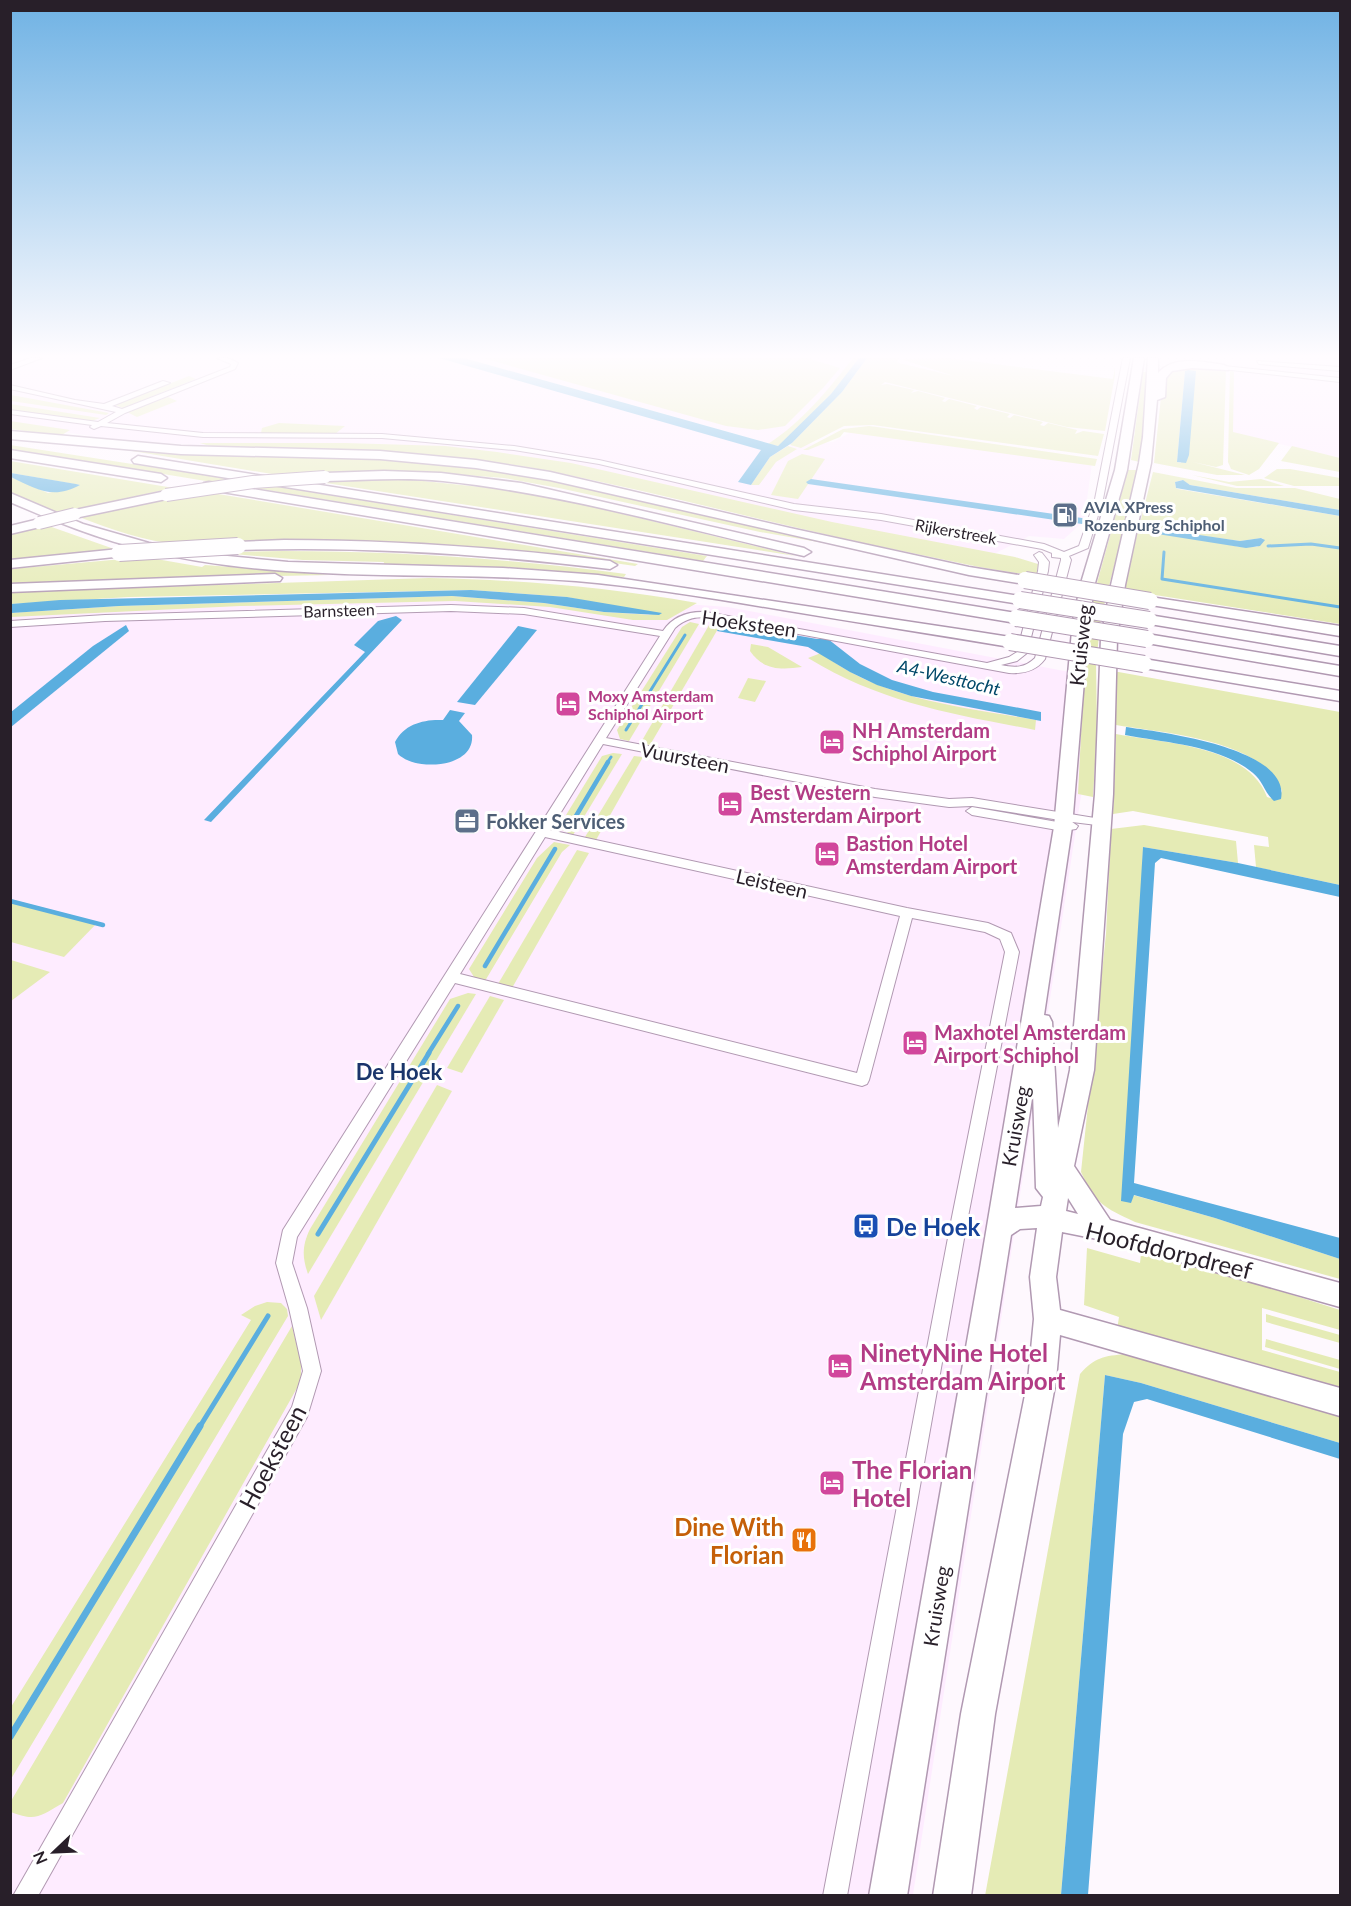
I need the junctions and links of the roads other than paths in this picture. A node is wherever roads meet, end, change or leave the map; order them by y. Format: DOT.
graph roads {
  1 [pos="72,447"];
  2 [pos="141,447"];
  3 [pos="498,447"];
  4 [pos="1109,447"];
  5 [pos="1125,447"];
  6 [pos="1147,447"];
  7 [pos="10,454"];
  8 [pos="10,497"];
  9 [pos="632,512"];
  10 [pos="860,516"];
  11 [pos="10,531"];
  12 [pos="1083,543"];
  13 [pos="1052,549"];
  14 [pos="1039,555"];
  15 [pos="1064,555"];
  16 [pos="10,564"];
  17 [pos="464,571"];
  18 [pos="969,571"];
  19 [pos="941,586"];
  20 [pos="10,588"];
  21 [pos="899,599"];
  22 [pos="10,624"];
  23 [pos="1341,631"];
  24 [pos="666,634"];
  25 [pos="1341,651"];
  26 [pos="1038,662"];
  27 [pos="988,665"];
  28 [pos="1341,670"];
  29 [pos="1224,677"];
  30 [pos="1341,696"];
  31 [pos="1341,705"];
  32 [pos="599,740"];
  33 [pos="1064,821"];
  34 [pos="1101,823"];
  35 [pos="542,832"];
  36 [pos="908,913"];
  37 [pos="1002,933"];
  38 [pos="452,977"];
  39 [pos="1038,988"];
  40 [pos="1062,1168"];
  41 [pos="1051,1220"];
  42 [pos="999,1229"];
  43 [pos="1102,1229"];
  44 [pos="1341,1295"];
  45 [pos="1048,1318"];
  46 [pos="1341,1402"];
  47 [pos="25,1896"];
  48 [pos="835,1896"];
  49 [pos="888,1896"];
  50 [pos="952,1896"];
  1 -- 19 [label="highway"];
  2 -- 18 [label="highway"];
  3 -- 10 [label="street, Rijkerstreek"];
  4 -- 12 [label="street"];
  5 -- 33 [label="highway, Kruisweg"];
  6 -- 34 [label="highway, Kruisweg"];
  7 -- 21 [label="highway"];
  8 -- 17 [label="highway"];
  9 -- 11 [label="highway, bridge"];
  9 -- 18 [label="highway"];
  9 -- 19 [label="highway"];
  10 -- 13 [label="street, Rijkerstreek"];
  10 -- 14 [label="street, Rijkerstreek"];
  12 -- 13 [label="street"];
  12 -- 15 [label="street"];
  13 -- 14 [label="street"];
  13 -- 15 [label="street"];
  14 -- 15 [label="street"];
  14 -- 27 [label="street, Hoeksteen"];
  15 -- 26 [label="street, Kruisweg"];
  16 -- 21 [label="highway, bridge"];
  17 -- 20 [label="highway"];
  17 -- 29 [label="highway, bridge"];
  18 -- 23 [label="highway, bridge"];
  19 -- 25 [label="highway, bridge"];
  21 -- 28 [label="highway, bridge"];
  22 -- 24 [label="street, Barnsteen"];
  24 -- 27 [label="street, Hoeksteen"];
  24 -- 32 [label="street, Hoeksteen"];
  26 -- 27 [label="street, Hoeksteen"];
  29 -- 30 [label="highway"];
  29 -- 31 [label="highway"];
  32 -- 33 [label="street, Vuursteen"];
  32 -- 35 [label="street, Hoeksteen"];
  33 -- 34 [label="street, Vuursteen"];
  33 -- 39 [label="highway, Kruisweg"];
  34 -- 40 [label="highway, Kruisweg"];
  35 -- 36 [label="street, Leisteen"];
  35 -- 38 [label="street, Hoeksteen"];
  36 -- 37 [label="street, Leisteen"];
  36 -- 38 [label="street"];
  37 -- 48 [label="street, Kruisweg"];
  38 -- 47 [label="street, Hoeksteen"];
  39 -- 41 [label="highway"];
  39 -- 42 [label="highway, Kruisweg"];
  40 -- 41 [label="highway, Kruisweg"];
  40 -- 43 [label="highway"];
  41 -- 42 [label="highway, Hoofddorpdreef"];
  41 -- 43 [label="highway, Hoofddorpdreef"];
  41 -- 45 [label="highway, Kruisweg"];
  42 -- 49 [label="highway, Kruisweg"];
  43 -- 44 [label="highway, Hoofddorpdreef"];
  45 -- 46 [label="highway"];
  45 -- 50 [label="highway, Kruisweg"];
}
